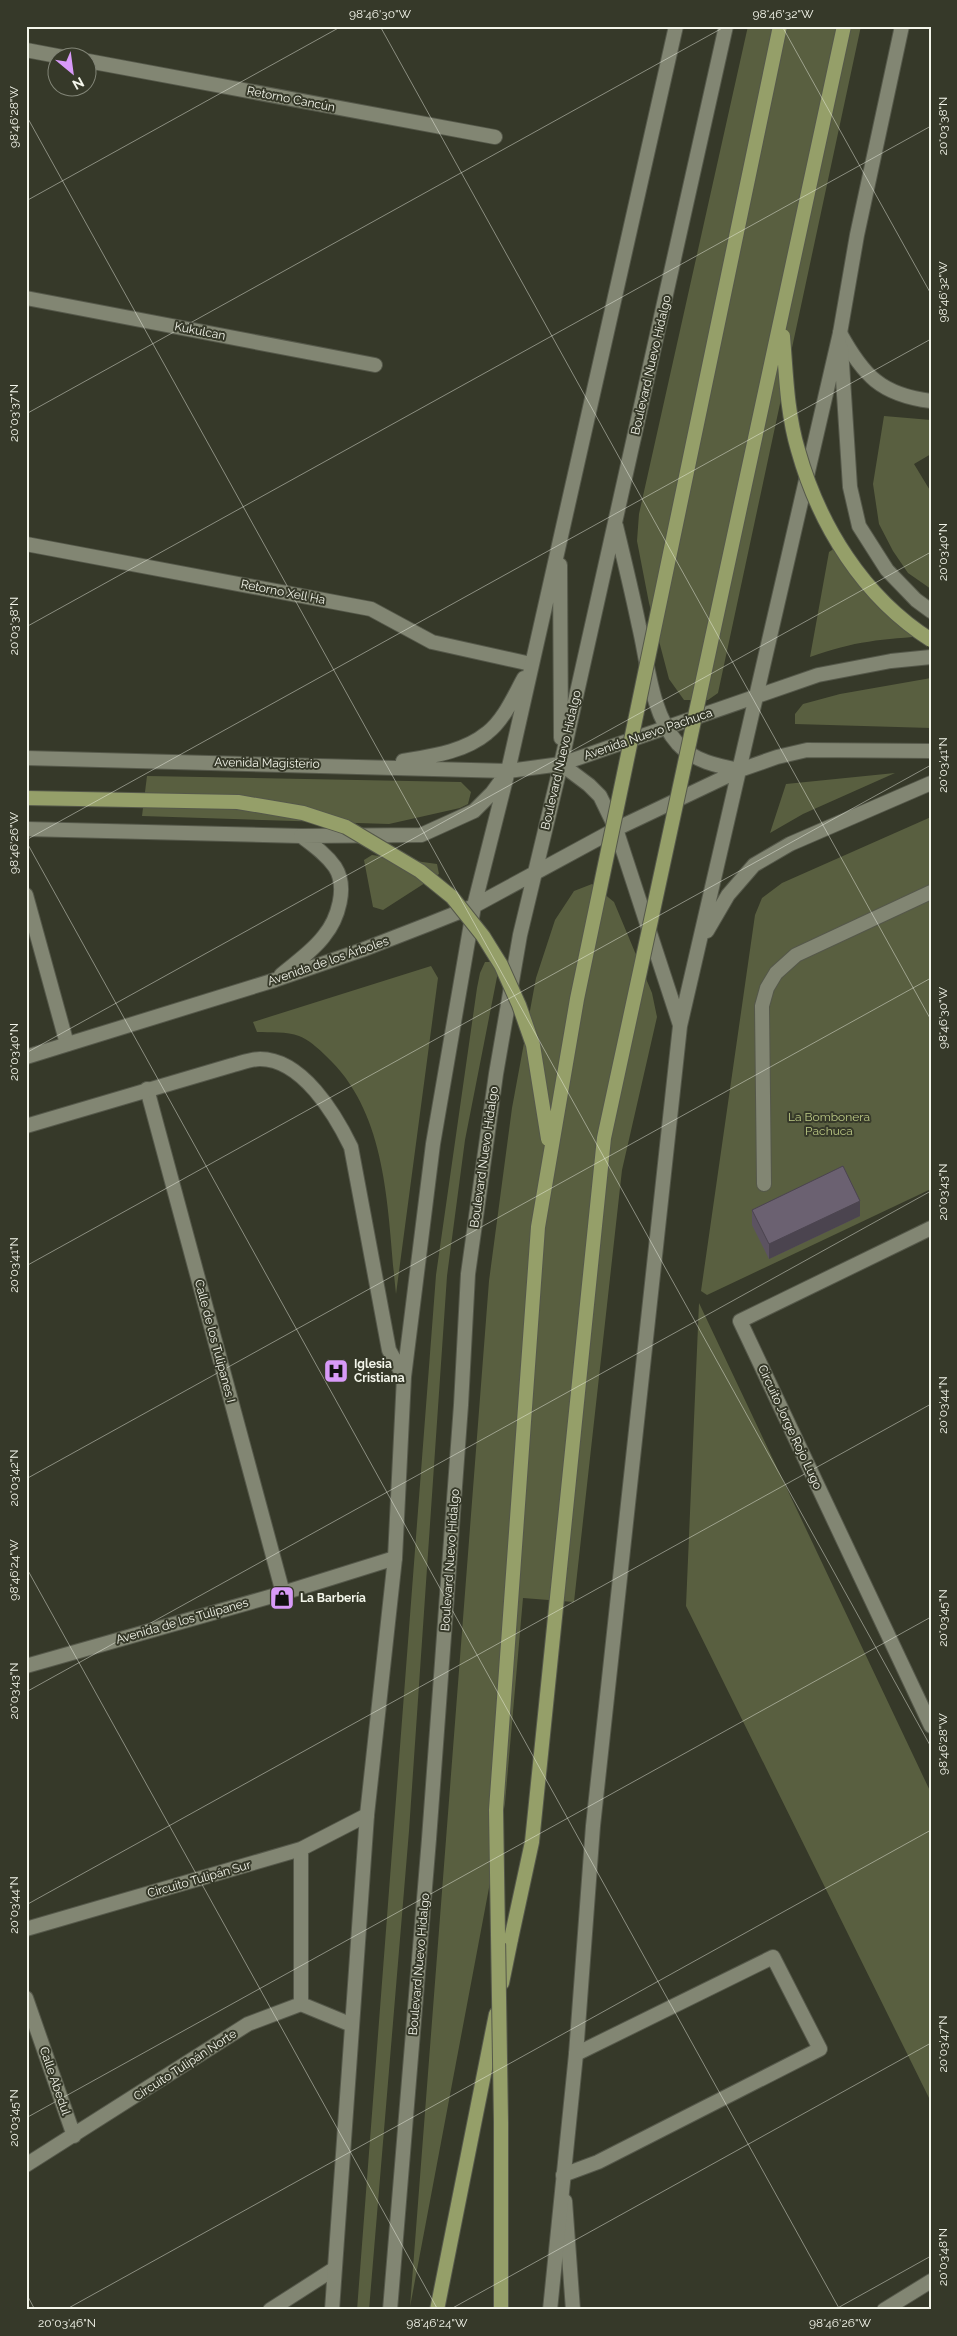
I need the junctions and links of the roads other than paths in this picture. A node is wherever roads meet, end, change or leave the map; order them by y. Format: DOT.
graph roads {
  1 [pos="676,26"];
  2 [pos="726,26"];
  3 [pos="780,26"];
  4 [pos="844,26"];
  5 [pos="902,26"];
  6 [pos="26,50"];
  7 [pos="48,54"];
  8 [pos="98,63"];
  9 [pos="495,137"];
  10 [pos="26,298"];
  11 [pos="782,320"];
  12 [pos="840,333"];
  13 [pos="374,365"];
  14 [pos="931,400"];
  15 [pos="615,523"];
  16 [pos="559,540"];
  17 [pos="26,544"];
  18 [pos="931,611"];
  19 [pos="931,640"];
  20 [pos="931,657"];
  21 [pos="531,664"];
  22 [pos="757,695"];
  23 [pos="666,728"];
  24 [pos="931,751"];
  25 [pos="26,758"];
  26 [pos="561,764"];
  27 [pos="375,766"];
  28 [pos="740,770"];
  29 [pos="508,771"];
  30 [pos="931,782"];
  31 [pos="26,798"];
  32 [pos="26,829"];
  33 [pos="616,829"];
  34 [pos="301,836"];
  35 [pos="535,872"];
  36 [pos="931,892"];
  37 [pos="26,895"];
  38 [pos="474,906"];
  39 [pos="700,943"];
  40 [pos="275,980"];
  41 [pos="680,1026"];
  42 [pos="67,1044"];
  43 [pos="26,1057"];
  44 [pos="147,1090"];
  45 [pos="26,1126"];
  46 [pos="550,1150"];
  47 [pos="764,1184"];
  48 [pos="931,1228"];
  49 [pos="404,1377"];
  50 [pos="395,1558"];
  51 [pos="283,1593"];
  52 [pos="26,1666"];
  53 [pos="931,1726"];
  54 [pos="367,1815"];
  55 [pos="301,1849"];
  56 [pos="26,1929"];
  57 [pos="26,1998"];
  58 [pos="301,2004"];
  59 [pos="352,2025"];
  60 [pos="576,2054"];
  61 [pos="74,2136"];
  62 [pos="26,2165"];
  63 [pos="563,2175"];
  64 [pos="334,2269"];
  65 [pos="931,2281"];
  66 [pos="270,2310"];
  67 [pos="332,2310"];
  68 [pos="390,2310"];
  69 [pos="438,2310"];
  70 [pos="500,2310"];
  71 [pos="550,2310"];
  72 [pos="573,2310"];
  73 [pos="884,2310"];
  1 -- 16 [label="main road"];
  2 -- 15 [label="main road, Boulevard Nuevo Hidalgo"];
  3 -- 46 [label="main road, bridge"];
  4 -- 11 [label="main road, bridge"];
  5 -- 12 [label="main road"];
  6 -- 7 [label="main road"];
  8 -- 9 [label="main road, Retorno Cancún"];
  10 -- 13 [label="main road, Kukulcan"];
  11 -- 19 [label="main road, bridge"];
  11 -- 69 [label="main road, bridge"];
  12 -- 14 [label="main road"];
  12 -- 18 [label="main road"];
  12 -- 22 [label="main road"];
  15 -- 23 [label="main road"];
  15 -- 26 [label="main road, Boulevard Nuevo Hidalgo"];
  16 -- 21 [label="main road"];
  16 -- 26 [label="main road"];
  17 -- 21 [label="main road, Retorno Xell Ha"];
  20 -- 22 [label="main road, Avenida Nuevo Pachuca"];
  21 -- 27 [label="main road"];
  21 -- 29 [label="main road"];
  22 -- 23 [label="main road, Avenida Nuevo Pachuca"];
  22 -- 28 [label="main road"];
  23 -- 26 [label="main road, Avenida Nuevo Pachuca"];
  23 -- 28 [label="main road"];
  24 -- 28 [label="main road"];
  25 -- 27 [label="main road, Avenida Magisterio"];
  26 -- 29 [label="main road, Avenida Nuevo Pachuca"];
  26 -- 33 [label="main road"];
  26 -- 35 [label="main road, Boulevard Nuevo Hidalgo"];
  27 -- 29 [label="main road, Avenida Magisterio"];
  28 -- 33 [label="main road"];
  28 -- 39 [label="main road"];
  29 -- 34 [label="main road"];
  29 -- 38 [label="main road"];
  30 -- 39 [label="main road"];
  31 -- 46 [label="main road, bridge"];
  32 -- 34 [label="main road"];
  33 -- 35 [label="main road, Avenida de los Árboles"];
  33 -- 41 [label="main road"];
  34 -- 40 [label="main road"];
  35 -- 38 [label="main road, Avenida de los Árboles"];
  35 -- 68 [label="main road, Boulevard Nuevo Hidalgo"];
  36 -- 47 [label="main road"];
  37 -- 42 [label="main road"];
  38 -- 40 [label="main road, Avenida de los Árboles"];
  38 -- 49 [label="main road"];
  39 -- 41 [label="main road"];
  40 -- 42 [label="main road, Avenida de los Árboles"];
  41 -- 60 [label="main road"];
  42 -- 43 [label="main road, Avenida de los Árboles"];
  44 -- 45 [label="main road"];
  44 -- 49 [label="main road"];
  44 -- 51 [label="main road, Calle de los Tulipanes I"];
  46 -- 70 [label="main road, bridge"];
  48 -- 53 [label="main road, Circuito Jorge Rojo Lugo"];
  49 -- 50 [label="main road"];
  50 -- 51 [label="main road, Avenida de los Tulipanes"];
  50 -- 54 [label="main road"];
  51 -- 52 [label="main road, Avenida de los Tulipanes"];
  54 -- 55 [label="main road, Circuito Tulipán Sur"];
  54 -- 59 [label="main road"];
  55 -- 56 [label="main road, Circuito Tulipán Sur"];
  55 -- 58 [label="main road"];
  57 -- 61 [label="main road, Calle Abedul"];
  58 -- 59 [label="main road"];
  58 -- 61 [label="main road, Circuito Tulipán Norte"];
  59 -- 64 [label="main road"];
  60 -- 63 [label="main road"];
  60 -- 63 [label="main road"];
  61 -- 62 [label="main road, Circuito Tulipán Norte"];
  63 -- 71 [label="main road"];
  63 -- 72 [label="main road"];
  64 -- 66 [label="main road"];
  64 -- 67 [label="main road"];
  65 -- 73 [label="main road"];
}
